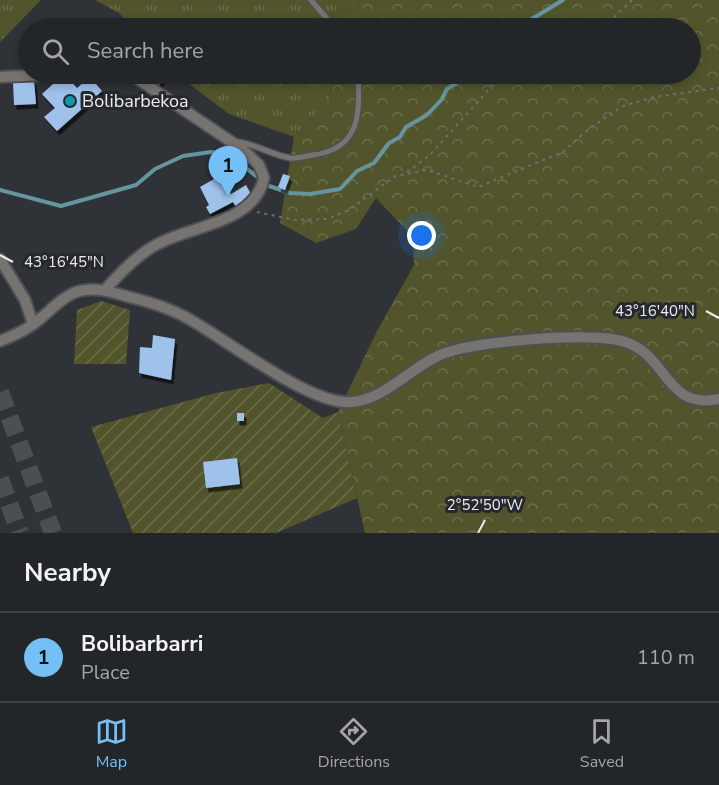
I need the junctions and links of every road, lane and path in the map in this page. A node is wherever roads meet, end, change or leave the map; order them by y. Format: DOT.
graph roads {
  1 [pos="311,0"];
  2 [pos="632,0"];
  3 [pos="326,18"];
  4 [pos="613,18"];
  5 [pos="18,76"];
  6 [pos="0,77"];
  7 [pos="142,84"];
  8 [pos="358,84"];
  9 [pos="494,84"];
  10 [pos="719,88"];
  11 [pos="229,142"];
  12 [pos="404,174"];
  13 [pos="239,213"];
  14 [pos="0,259"];
  15 [pos="105,290"];
  16 [pos="33,324"];
  17 [pos="0,341"];
  18 [pos="719,399"];
  1 -- 3 [label="lane"];
  2 -- 4 [label="path"];
  5 -- 6 [label="street"];
  7 -- 11 [label="street"];
  8 -- 11 [label="lane"];
  9 -- 12 [label="path"];
  10 -- 12 [label="path"];
  11 -- 13 [label="street"];
  12 -- 13 [label="path"];
  13 -- 15 [label="street"];
  14 -- 16 [label="street"];
  15 -- 16 [label="street"];
  15 -- 18 [label="street"];
  16 -- 17 [label="street"];
}
